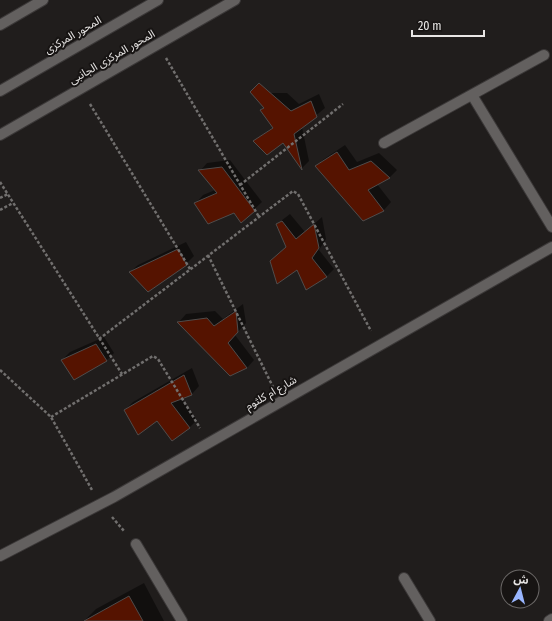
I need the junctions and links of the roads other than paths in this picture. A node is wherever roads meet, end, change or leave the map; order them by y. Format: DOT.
graph roads {
  1 [pos="43,0"];
  2 [pos="158,0"];
  3 [pos="236,0"];
  4 [pos="0,25"];
  5 [pos="544,55"];
  6 [pos="0,91"];
  7 [pos="472,95"];
  8 [pos="0,135"];
  9 [pos="384,143"];
  10 [pos="552,227"];
  11 [pos="552,247"];
  12 [pos="136,544"];
  13 [pos="0,556"];
  14 [pos="404,578"];
  15 [pos="552,619"];
  16 [pos="182,621"];
  17 [pos="430,621"];
  18 [pos="549,621"];
  1 -- 4 [label="street"];
  2 -- 6 [label="street, المحور المركزى"];
  3 -- 8 [label="street, المحور المركزى الجانبى"];
  5 -- 7 [label="street"];
  7 -- 9 [label="street"];
  7 -- 10 [label="street"];
  11 -- 13 [label="street, شارع ام كلثوم"];
  12 -- 16 [label="street"];
  14 -- 17 [label="street"];
  15 -- 18 [label="street"];
}
